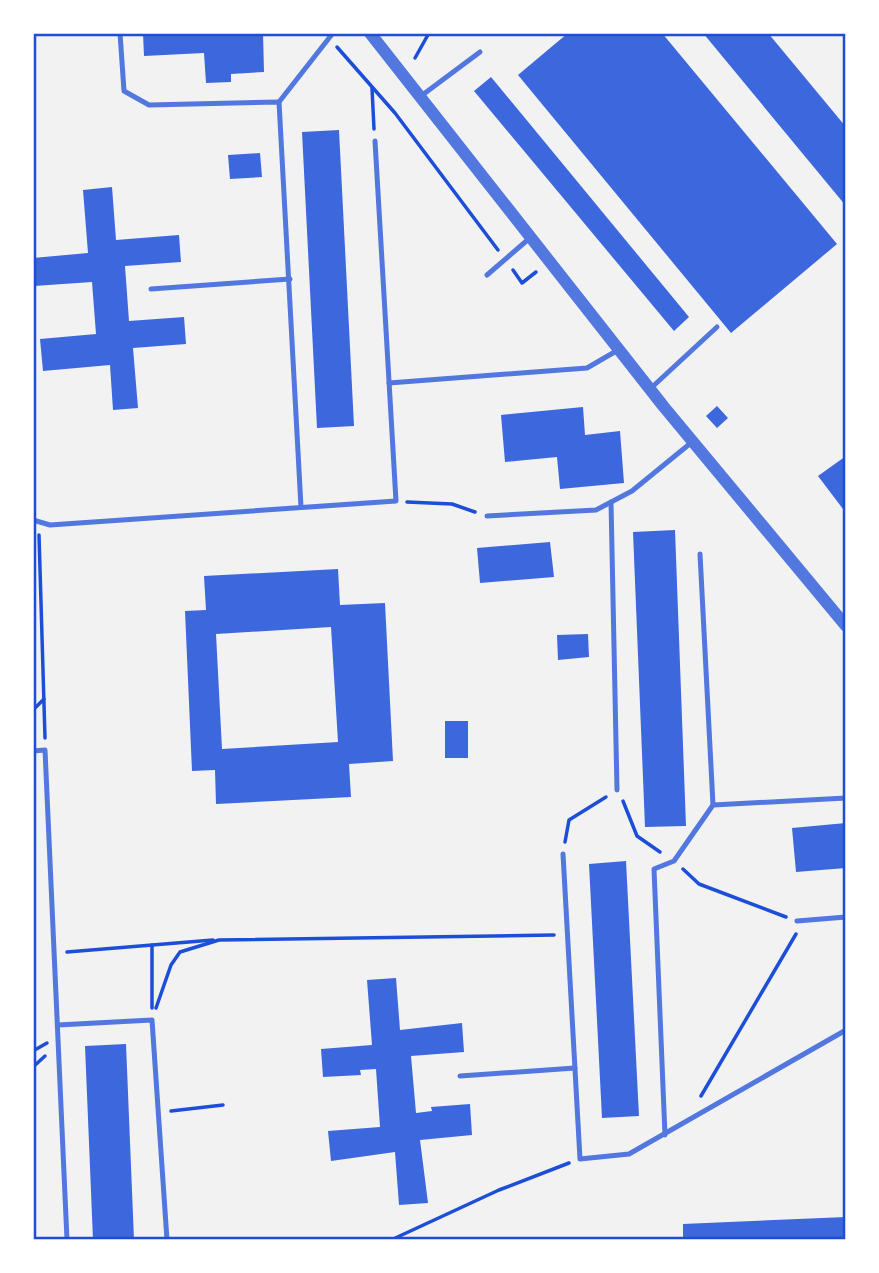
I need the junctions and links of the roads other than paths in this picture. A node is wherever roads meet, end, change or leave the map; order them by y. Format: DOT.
graph roads {
  1 [pos="120,33"];
  2 [pos="370,33"];
  3 [pos="332,36"];
  4 [pos="480,52"];
  5 [pos="421,96"];
  6 [pos="279,102"];
  7 [pos="375,141"];
  8 [pos="530,237"];
  9 [pos="487,275"];
  10 [pos="290,279"];
  11 [pos="151,289"];
  12 [pos="717,327"];
  13 [pos="618,350"];
  14 [pos="389,383"];
  15 [pos="650,389"];
  16 [pos="692,442"];
  17 [pos="611,502"];
  18 [pos="301,507"];
  19 [pos="487,516"];
  20 [pos="36,522"];
  21 [pos="700,554"];
  22 [pos="846,626"];
  23 [pos="33,751"];
  24 [pos="617,790"];
  25 [pos="846,798"];
  26 [pos="713,805"];
  27 [pos="563,854"];
  28 [pos="846,917"];
  29 [pos="797,921"];
  30 [pos="58,1025"];
  31 [pos="846,1030"];
  32 [pos="575,1068"];
  33 [pos="460,1076"];
  34 [pos="665,1135"];
  35 [pos="67,1240"];
  36 [pos="167,1240"];
  1 -- 6 [label="lane"];
  2 -- 5 [label="street"];
  3 -- 6 [label="lane"];
  4 -- 5 [label="lane"];
  5 -- 8 [label="street"];
  6 -- 10 [label="lane"];
  7 -- 14 [label="lane"];
  8 -- 9 [label="lane"];
  8 -- 13 [label="street"];
  10 -- 11 [label="lane"];
  10 -- 18 [label="lane"];
  12 -- 15 [label="lane"];
  13 -- 14 [label="lane"];
  13 -- 15 [label="street"];
  14 -- 18 [label="lane"];
  15 -- 16 [label="street"];
  16 -- 17 [label="lane"];
  16 -- 22 [label="street"];
  17 -- 19 [label="lane"];
  17 -- 24 [label="lane"];
  18 -- 20 [label="lane"];
  21 -- 26 [label="lane"];
  23 -- 30 [label="lane"];
  25 -- 26 [label="lane"];
  26 -- 34 [label="lane"];
  27 -- 32 [label="lane"];
  28 -- 29 [label="lane"];
  30 -- 35 [label="lane"];
  30 -- 36 [label="lane"];
  31 -- 34 [label="lane"];
  32 -- 33 [label="lane"];
  32 -- 34 [label="lane"];
}
